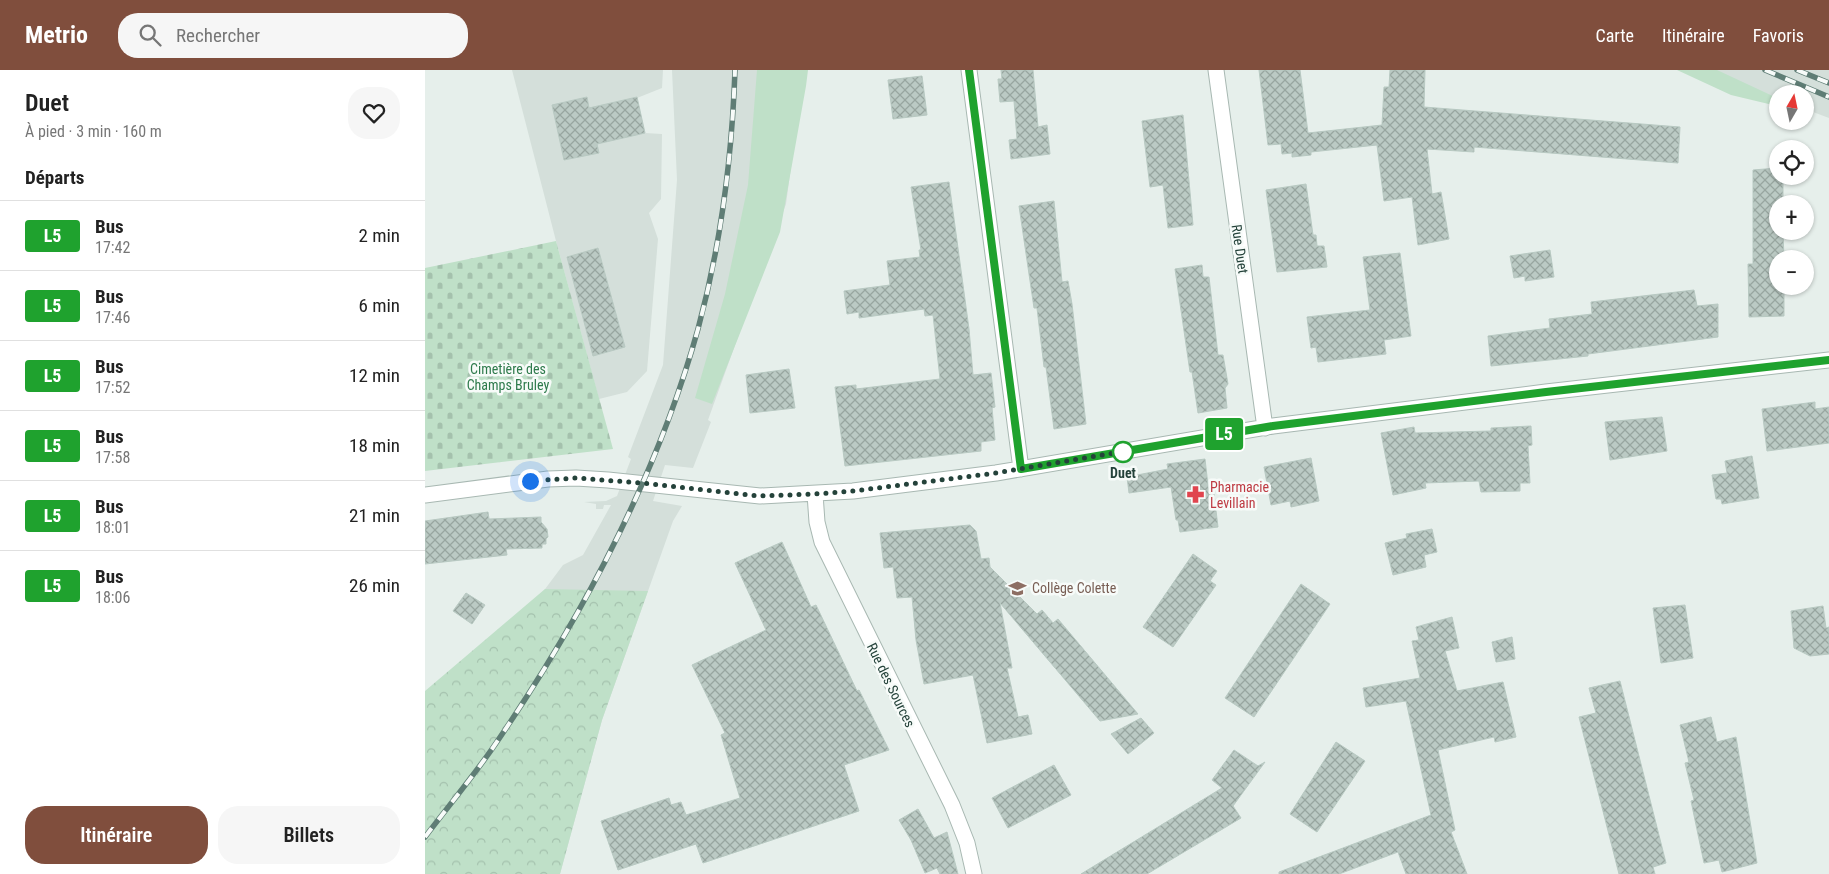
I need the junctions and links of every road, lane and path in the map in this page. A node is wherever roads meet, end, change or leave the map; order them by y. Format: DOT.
graph roads {
  1 [pos="969,70"];
  2 [pos="1215,70"];
  3 [pos="1829,360"];
  4 [pos="1265,428"];
  5 [pos="1021,469"];
  6 [pos="815,494"];
  7 [pos="425,495"];
  8 [pos="974,874"];
  1 -- 5 [label="street"];
  2 -- 4 [label="street, Rue Duet"];
  3 -- 4 [label="street"];
  4 -- 5 [label="street"];
  5 -- 6 [label="street"];
  6 -- 7 [label="street"];
  6 -- 8 [label="street, Rue des Sources"];
}
